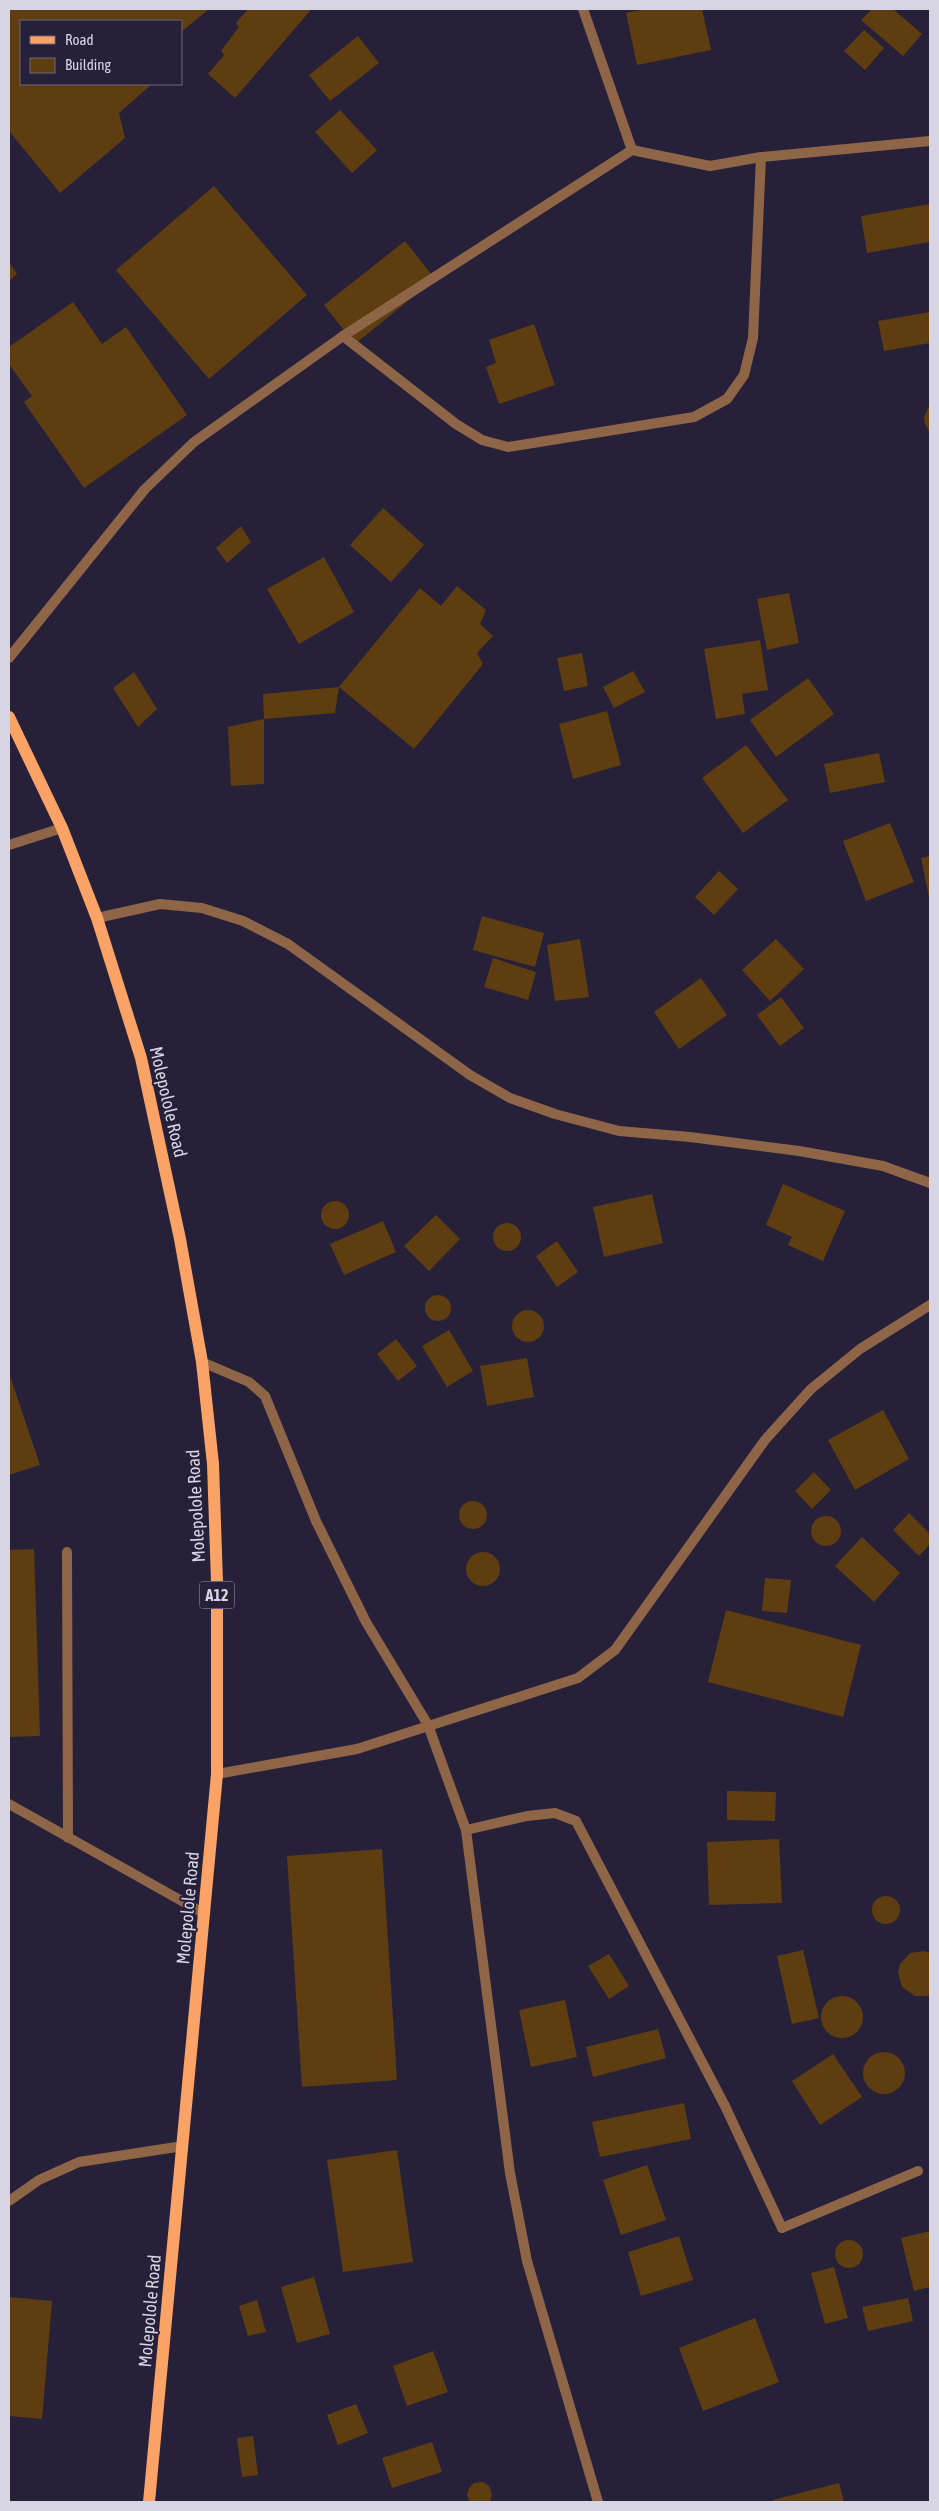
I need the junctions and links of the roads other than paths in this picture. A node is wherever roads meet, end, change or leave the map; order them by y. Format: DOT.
graph roads {
  1 [pos="583,9"];
  2 [pos="930,141"];
  3 [pos="632,150"];
  4 [pos="762,157"];
  5 [pos="343,336"];
  6 [pos="9,658"];
  7 [pos="9,717"];
  8 [pos="62,828"];
  9 [pos="9,845"];
  10 [pos="97,918"];
  11 [pos="930,1182"];
  12 [pos="930,1305"];
  13 [pos="202,1362"];
  14 [pos="67,1552"];
  15 [pos="428,1725"];
  16 [pos="218,1774"];
  17 [pos="9,1804"];
  18 [pos="466,1830"];
  19 [pos="68,1838"];
  20 [pos="205,1914"];
  21 [pos="183,2146"];
  22 [pos="918,2171"];
  23 [pos="9,2201"];
  24 [pos="149,2502"];
  25 [pos="598,2502"];
  1 -- 3 [label="street"];
  2 -- 4 [label="street"];
  3 -- 4 [label="street"];
  3 -- 5 [label="street"];
  4 -- 5 [label="street"];
  5 -- 6 [label="street"];
  7 -- 8 [label="main road, Molepolole Road / A12"];
  8 -- 9 [label="street"];
  8 -- 10 [label="main road, Molepolole Road / A12"];
  10 -- 11 [label="street"];
  10 -- 13 [label="main road, Molepolole Road / A12"];
  12 -- 15 [label="street"];
  13 -- 15 [label="street"];
  13 -- 16 [label="main road, Molepolole Road / A12"];
  14 -- 19 [label="street"];
  15 -- 16 [label="street"];
  15 -- 18 [label="street"];
  16 -- 20 [label="main road, Molepolole Road / A12"];
  17 -- 19 [label="street"];
  18 -- 22 [label="street"];
  18 -- 25 [label="street"];
  19 -- 20 [label="street"];
  20 -- 21 [label="main road, Molepolole Road / A12"];
  21 -- 23 [label="street"];
  21 -- 24 [label="main road, Molepolole Road / A12"];
}
